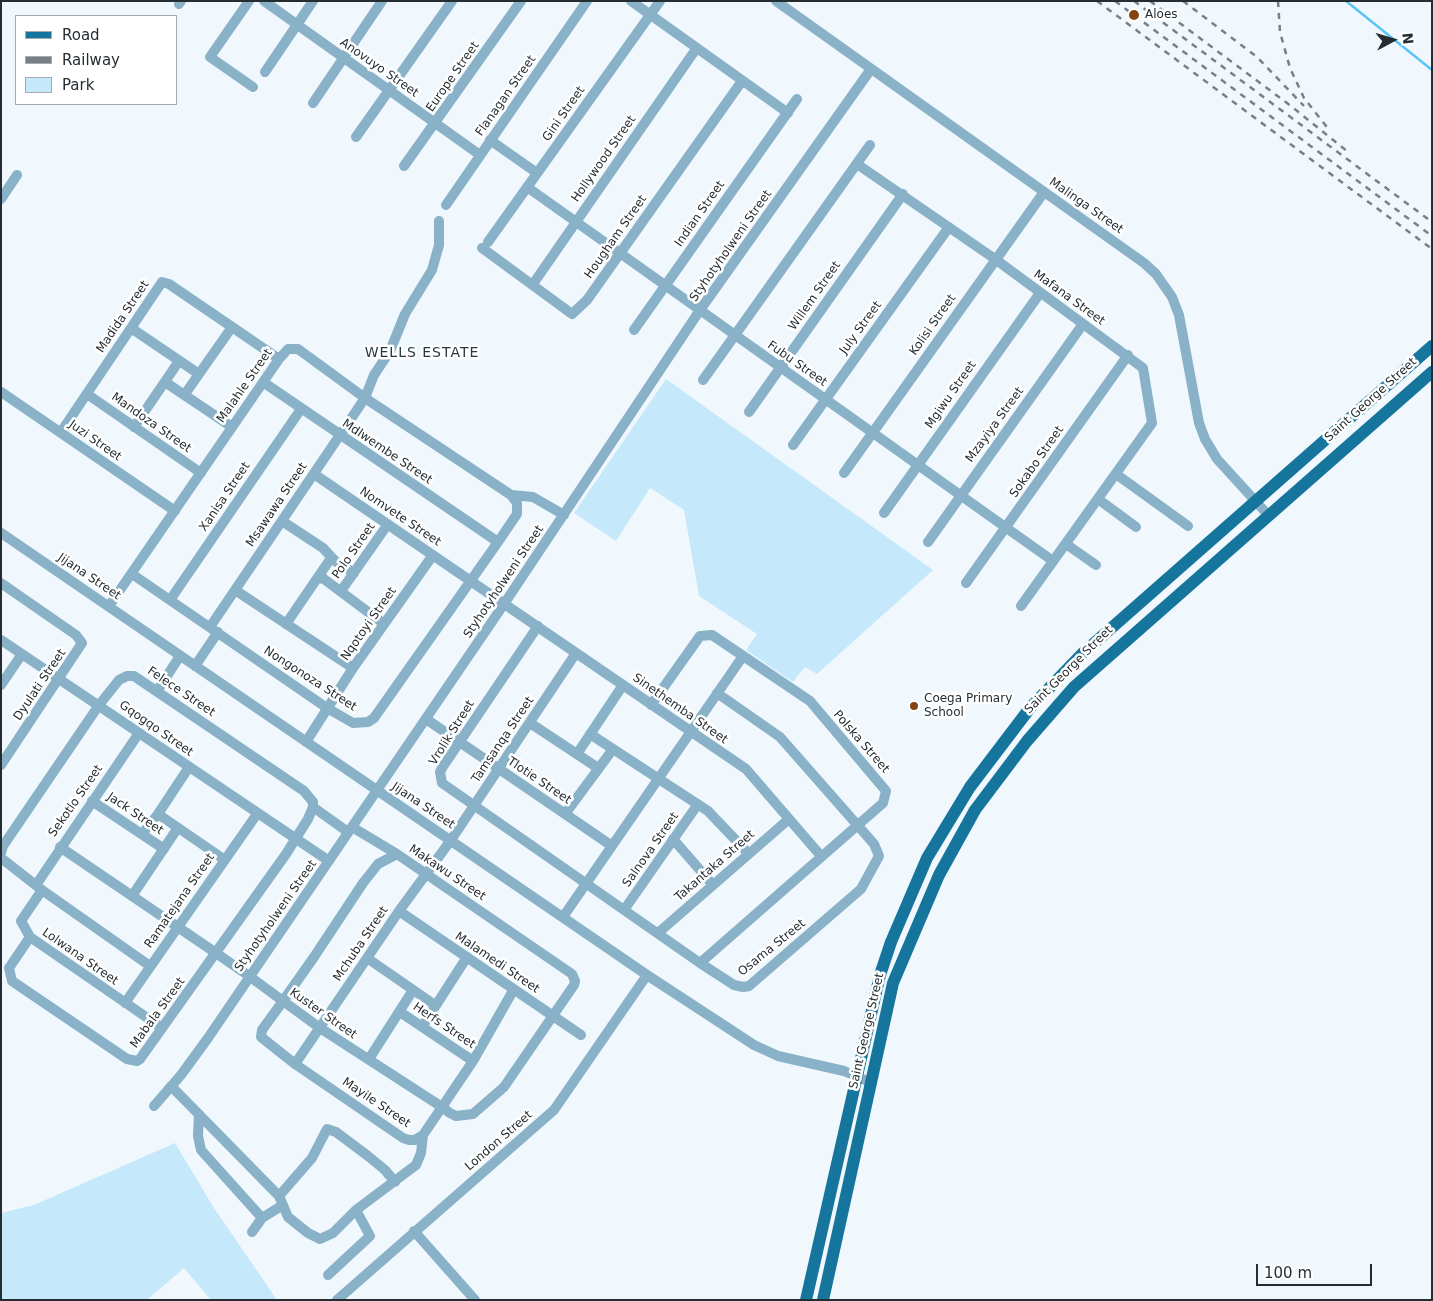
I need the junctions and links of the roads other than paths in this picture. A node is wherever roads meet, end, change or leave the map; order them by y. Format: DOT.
graph roads {
  1 [pos="249,1"];
  2 [pos="264,1"];
  3 [pos="313,1"];
  4 [pos="382,1"];
  5 [pos="452,1"];
  6 [pos="521,1"];
  7 [pos="587,1"];
  8 [pos="630,1"];
  9 [pos="660,1"];
  10 [pos="776,1"];
  11 [pos="650,15"];
  12 [pos="296,24"];
  13 [pos="696,50"];
  14 [pos="343,57"];
  15 [pos="871,69"];
  16 [pos="265,72"];
  17 [pos="742,81"];
  18 [pos="253,87"];
  19 [pos="390,90"];
  20 [pos="797,99"];
  21 [pos="313,103"];
  22 [pos="788,112"];
  23 [pos="436,122"];
  24 [pos="356,137"];
  25 [pos="490,140"];
  26 [pos="870,146"];
  27 [pos="480,154"];
  28 [pos="857,164"];
  29 [pos="404,166"];
  30 [pos="537,173"];
  31 [pos="17,174"];
  32 [pos="527,187"];
  33 [pos="1044,192"];
  34 [pos="902,194"];
  35 [pos="1,198"];
  36 [pos="446,205"];
  37 [pos="439,221"];
  38 [pos="574,222"];
  39 [pos="949,227"];
  40 [pos="485,245"];
  41 [pos="620,254"];
  42 [pos="995,259"];
  43 [pos="532,284"];
  44 [pos="665,286"];
  45 [pos="1040,293"];
  46 [pos="700,310"];
  47 [pos="1083,324"];
  48 [pos="232,327"];
  49 [pos="131,328"];
  50 [pos="634,330"];
  51 [pos="735,335"];
  52 [pos="1432,346"];
  53 [pos="1128,355"];
  54 [pos="279,359"];
  55 [pos="179,361"];
  56 [pos="780,368"];
  57 [pos="1432,372"];
  58 [pos="199,374"];
  59 [pos="703,380"];
  60 [pos="165,382"];
  61 [pos="263,382"];
  62 [pos="1,392"];
  63 [pos="87,394"];
  64 [pos="186,394"];
  65 [pos="365,398"];
  66 [pos="826,399"];
  67 [pos="301,409"];
  68 [pos="749,412"];
  69 [pos="134,427"];
  70 [pos="232,427"];
  71 [pos="61,432"];
  72 [pos="872,432"];
  73 [pos="340,436"];
  74 [pos="793,445"];
  75 [pos="918,465"];
  76 [pos="201,473"];
  77 [pos="844,473"];
  78 [pos="314,474"];
  79 [pos="1116,474"];
  80 [pos="511,495"];
  81 [pos="960,496"];
  82 [pos="1098,499"];
  83 [pos="1257,502"];
  84 [pos="175,511"];
  85 [pos="884,513"];
  86 [pos="564,515"];
  87 [pos="1269,516"];
  88 [pos="282,521"];
  89 [pos="388,524"];
  90 [pos="1188,526"];
  91 [pos="1136,527"];
  92 [pos="1005,528"];
  93 [pos="1,533"];
  94 [pos="498,542"];
  95 [pos="928,542"];
  96 [pos="1066,544"];
  97 [pos="433,555"];
  98 [pos="331,558"];
  99 [pos="1053,561"];
  100 [pos="1096,565"];
  101 [pos="354,573"];
  102 [pos="132,574"];
  103 [pos="318,578"];
  104 [pos="471,582"];
  105 [pos="1,583"];
  106 [pos="966,584"];
  107 [pos="235,590"];
  108 [pos="341,592"];
  109 [pos="170,600"];
  110 [pos="504,604"];
  111 [pos="109,606"];
  112 [pos="1021,606"];
  113 [pos="286,624"];
  114 [pos="384,624"];
  115 [pos="538,626"];
  116 [pos="214,630"];
  117 [pos="1,640"];
  118 [pos="576,653"];
  119 [pos="22,654"];
  120 [pos="180,656"];
  121 [pos="743,656"];
  122 [pos="195,666"];
  123 [pos="353,668"];
  124 [pos="59,679"];
  125 [pos="1,684"];
  126 [pos="623,685"];
  127 [pos="157,691"];
  128 [pos="717,693"];
  129 [pos="99,705"];
  130 [pos="651,705"];
  131 [pos="327,708"];
  132 [pos="426,719"];
  133 [pos="530,723"];
  134 [pos="139,732"];
  135 [pos="690,732"];
  136 [pos="590,734"];
  137 [pos="460,741"];
  138 [pos="306,742"];
  139 [pos="613,749"];
  140 [pos="577,754"];
  141 [pos="1,765"];
  142 [pos="189,768"];
  143 [pos="499,768"];
  144 [pos="598,768"];
  145 [pos="659,778"];
  146 [pos="377,790"];
  147 [pos="92,801"];
  148 [pos="698,804"];
  149 [pos="474,806"];
  150 [pos="314,807"];
  151 [pos="158,814"];
  152 [pos="257,814"];
  153 [pos="565,814"];
  154 [pos="789,819"];
  155 [pos="857,826"];
  156 [pos="177,828"];
  157 [pos="350,830"];
  158 [pos="142,834"];
  159 [pos="295,839"];
  160 [pos="673,839"];
  161 [pos="451,840"];
  162 [pos="612,846"];
  163 [pos="60,847"];
  164 [pos="164,849"];
  165 [pos="1,853"];
  166 [pos="748,853"];
  167 [pos="397,854"];
  168 [pos="821,856"];
  169 [pos="1,858"];
  170 [pos="225,860"];
  171 [pos="329,861"];
  172 [pos="425,872"];
  173 [pos="586,884"];
  174 [pos="713,885"];
  175 [pos="39,887"];
  176 [pos="132,896"];
  177 [pos="624,910"];
  178 [pos="399,911"];
  179 [pos="563,917"];
  180 [pos="178,927"];
  181 [pos="658,933"];
  182 [pos="30,937"];
  183 [pos="216,953"];
  184 [pos="467,957"];
  185 [pos="367,958"];
  186 [pos="700,963"];
  187 [pos="150,966"];
  188 [pos="647,975"];
  189 [pos="249,976"];
  190 [pos="413,990"];
  191 [pos="514,990"];
  192 [pos="283,1001"];
  193 [pos="125,1003"];
  194 [pos="435,1005"];
  195 [pos="400,1012"];
  196 [pos="552,1016"];
  197 [pos="422,1027"];
  198 [pos="162,1028"];
  199 [pos="320,1028"];
  200 [pos="581,1036"];
  201 [pos="368,1059"];
  202 [pos="473,1061"];
  203 [pos="295,1064"];
  204 [pos="875,1068"];
  205 [pos="857,1071"];
  206 [pos="872,1083"];
  207 [pos="171,1086"];
  208 [pos="154,1106"];
  209 [pos="442,1107"];
  210 [pos="199,1114"];
  211 [pos="423,1134"];
  212 [pos="395,1182"];
  213 [pos="281,1200"];
  214 [pos="356,1210"];
  215 [pos="262,1218"];
  216 [pos="414,1231"];
  217 [pos="252,1232"];
  218 [pos="328,1275"];
  219 [pos="337,1300"];
  220 [pos="474,1300"];
  221 [pos="806,1300"];
  222 [pos="823,1300"];
  1 -- 18 [label="street"];
  2 -- 12 [label="street, Anovuyo Street"];
  3 -- 12 [label="street"];
  4 -- 14 [label="street"];
  5 -- 19 [label="street"];
  6 -- 23 [label="street, Europe Street"];
  7 -- 25 [label="street, Flanagan Street"];
  8 -- 11 [label="street"];
  9 -- 11 [label="street, Gini Street"];
  10 -- 15 [label="street, Malinga Street"];
  11 -- 13 [label="street"];
  11 -- 30 [label="street, Gini Street"];
  12 -- 14 [label="street, Anovuyo Street"];
  12 -- 16 [label="street"];
  13 -- 17 [label="street"];
  13 -- 38 [label="street, Hollywood Street"];
  14 -- 19 [label="street, Anovuyo Street"];
  14 -- 21 [label="street"];
  15 -- 33 [label="street, Malinga Street"];
  15 -- 46 [label="street, Styhotyholweni Street"];
  17 -- 22 [label="street"];
  17 -- 41 [label="street, Hougham Street"];
  19 -- 23 [label="street, Anovuyo Street"];
  19 -- 24 [label="street"];
  20 -- 22 [label="street, Indian Street"];
  22 -- 44 [label="street, Indian Street"];
  23 -- 27 [label="street, Anovuyo Street"];
  23 -- 29 [label="street, Europe Street"];
  25 -- 27 [label="street, Flanagan Street"];
  25 -- 30 [label="street"];
  26 -- 28 [label="street"];
  27 -- 36 [label="street, Flanagan Street"];
  28 -- 34 [label="street, Mafana Street"];
  28 -- 51 [label="street"];
  30 -- 32 [label="street, Gini Street"];
  31 -- 35 [label="street"];
  32 -- 38 [label="street, Fubu Street"];
  32 -- 40 [label="street, Gini Street"];
  33 -- 42 [label="street, Kolisi Street"];
  33 -- 83 [label="street, Malinga Street"];
  34 -- 39 [label="street, Mafana Street"];
  34 -- 56 [label="street, Willem Street"];
  37 -- 65 [label="street, Msawawa Street"];
  38 -- 41 [label="street, Fubu Street"];
  38 -- 43 [label="street, Hollywood Street"];
  39 -- 42 [label="street, Mafana Street"];
  39 -- 66 [label="street, July Street"];
  40 -- 43 [label="street, Hougham Street"];
  41 -- 43 [label="street, Hougham Street"];
  41 -- 44 [label="street, Fubu Street"];
  42 -- 45 [label="street, Mafana Street"];
  42 -- 72 [label="street, Kolisi Street"];
  44 -- 46 [label="street, Fubu Street"];
  44 -- 50 [label="street, Indian Street"];
  45 -- 47 [label="street, Mafana Street"];
  45 -- 75 [label="street, Mgiwu Street"];
  46 -- 51 [label="street, Fubu Street"];
  46 -- 86 [label="street, Styhotyholweni Street"];
  47 -- 53 [label="street, Mafana Street"];
  47 -- 81 [label="street, Mzayiya Street"];
  48 -- 49 [label="street, Madida Street"];
  48 -- 54 [label="street, Madida Street"];
  48 -- 58 [label="street"];
  49 -- 55 [label="street"];
  49 -- 63 [label="street, Madida Street"];
  51 -- 56 [label="street, Fubu Street"];
  51 -- 59 [label="street"];
  52 -- 83 [label="main road, Saint George Street"];
  53 -- 79 [label="street, Mafana Street"];
  53 -- 92 [label="street, Sokabo Street"];
  54 -- 61 [label="street, Malahle Street"];
  54 -- 65 [label="street, Malahle Street"];
  55 -- 58 [label="street"];
  55 -- 60 [label="street"];
  56 -- 66 [label="street, Fubu Street"];
  56 -- 68 [label="street, Willem Street"];
  57 -- 87 [label="main road, Saint George Street"];
  58 -- 64 [label="street"];
  60 -- 64 [label="street"];
  60 -- 69 [label="street"];
  61 -- 67 [label="street, Mdlwembe Street"];
  61 -- 70 [label="street, Malahle Street"];
  62 -- 71 [label="street, Juzi Street"];
  63 -- 69 [label="street, Mandoza Street"];
  63 -- 71 [label="street, Madida Street"];
  64 -- 70 [label="street"];
  65 -- 73 [label="street, Msawawa Street"];
  65 -- 80 [label="street, Malahle Street"];
  66 -- 72 [label="street, Fubu Street"];
  66 -- 74 [label="street, July Street"];
  67 -- 73 [label="street, Mdlwembe Street"];
  67 -- 109 [label="street, Xanisa Street"];
  69 -- 76 [label="street, Mandoza Street"];
  70 -- 76 [label="street, Malahle Street"];
  71 -- 84 [label="street, Juzi Street"];
  72 -- 75 [label="street, Fubu Street"];
  72 -- 77 [label="street, Kolisi Street"];
  73 -- 78 [label="street, Msawawa Street"];
  73 -- 94 [label="street, Mdlwembe Street"];
  75 -- 81 [label="street, Fubu Street"];
  75 -- 85 [label="street, Mgiwu Street"];
  76 -- 84 [label="street, Malahle Street"];
  78 -- 88 [label="street, Msawawa Street"];
  78 -- 89 [label="street, Nomvete Street"];
  79 -- 82 [label="street, Mafana Street"];
  79 -- 90 [label="street"];
  80 -- 86 [label="street"];
  80 -- 94 [label="street"];
  81 -- 92 [label="street, Fubu Street"];
  81 -- 95 [label="street, Mzayiya Street"];
  82 -- 91 [label="street"];
  82 -- 96 [label="street, Mafana Street"];
  83 -- 87 [label="street, Malinga Street"];
  83 -- 205 [label="main road, Saint George Street"];
  84 -- 102 [label="street, Malahle Street"];
  86 -- 110 [label="street, Styhotyholweni Street"];
  87 -- 204 [label="main road, Saint George Street"];
  88 -- 98 [label="street"];
  88 -- 107 [label="street, Msawawa Street"];
  89 -- 97 [label="street, Nomvete Street"];
  89 -- 101 [label="street, Polo Street"];
  92 -- 99 [label="street, Fubu Street"];
  92 -- 106 [label="street, Sokabo Street"];
  93 -- 111 [label="street, Jijana Street"];
  94 -- 104 [label="street, Nongonoza Street"];
  96 -- 99 [label="street, Mafana Street"];
  96 -- 100 [label="street"];
  97 -- 104 [label="street, Nomvete Street"];
  97 -- 114 [label="street, Nqotoyi Street"];
  98 -- 101 [label="street"];
  98 -- 103 [label="street, Polo Street"];
  99 -- 112 [label="street, Mafana Street"];
  101 -- 108 [label="street, Polo Street"];
  102 -- 109 [label="street, Nongonoza Street"];
  102 -- 111 [label="street, Malahle Street"];
  103 -- 108 [label="street"];
  103 -- 113 [label="street, Polo Street"];
  104 -- 110 [label="street, Nomvete Street"];
  104 -- 131 [label="street, Nongonoza Street"];
  105 -- 124 [label="street, Dyulati Street"];
  107 -- 113 [label="street"];
  107 -- 116 [label="street, Msawawa Street"];
  108 -- 114 [label="street"];
  109 -- 116 [label="street, Nongonoza Street"];
  110 -- 115 [label="street, Sinethemba Street"];
  110 -- 132 [label="street, Styhotyholweni Street"];
  111 -- 120 [label="street, Jijana Street"];
  113 -- 123 [label="street"];
  114 -- 123 [label="street, Nqotoyi Street"];
  115 -- 118 [label="street, Sinethemba Street"];
  115 -- 137 [label="street, Vrolik Street"];
  116 -- 122 [label="street, Msawawa Street"];
  116 -- 131 [label="street, Nongonoza Street"];
  117 -- 119 [label="street, Gqogqo Street"];
  118 -- 126 [label="street, Sinethemba Street"];
  118 -- 133 [label="street, Tamsanqa Street"];
  119 -- 124 [label="street, Gqogqo Street"];
  119 -- 125 [label="street"];
  120 -- 122 [label="street, Jijana Street"];
  120 -- 127 [label="street"];
  121 -- 128 [label="street"];
  121 -- 130 [label="street, Polska Street"];
  121 -- 155 [label="street, Polska Street"];
  122 -- 138 [label="street, Jijana Street"];
  123 -- 131 [label="street, Nqotoyi Street"];
  124 -- 129 [label="street, Gqogqo Street"];
  124 -- 141 [label="street, Dyulati Street"];
  126 -- 130 [label="street, Sinethemba Street"];
  126 -- 136 [label="street"];
  127 -- 129 [label="street, Felece Street"];
  127 -- 150 [label="street, Felece Street"];
  128 -- 135 [label="street"];
  128 -- 155 [label="street, Osama Street"];
  129 -- 134 [label="street, Gqogqo Street"];
  129 -- 165 [label="street, Felece Street"];
  130 -- 135 [label="street, Sinethemba Street"];
  131 -- 138 [label="street, Nqotoyi Street"];
  132 -- 137 [label="street, Tlotie Street"];
  132 -- 146 [label="street, Styhotyholweni Street"];
  133 -- 140 [label="street"];
  133 -- 143 [label="street, Tamsanqa Street"];
  134 -- 142 [label="street, Gqogqo Street"];
  134 -- 147 [label="street, Sekotlo Street"];
  135 -- 145 [label="street"];
  135 -- 154 [label="street, Sinethemba Street"];
  136 -- 139 [label="street"];
  136 -- 140 [label="street"];
  137 -- 143 [label="street, Tlotie Street"];
  137 -- 149 [label="street, Vrolik Street"];
  138 -- 146 [label="street, Jijana Street"];
  139 -- 144 [label="street"];
  139 -- 145 [label="street"];
  140 -- 144 [label="street"];
  142 -- 151 [label="street"];
  142 -- 152 [label="street, Gqogqo Street"];
  143 -- 149 [label="street, Tamsanqa Street"];
  143 -- 153 [label="street, Tlotie Street"];
  144 -- 153 [label="street"];
  145 -- 148 [label="street"];
  145 -- 162 [label="street"];
  146 -- 157 [label="street, Styhotyholweni Street"];
  146 -- 161 [label="street, Jijana Street"];
  147 -- 158 [label="street, Jack Street"];
  147 -- 163 [label="street, Sekotlo Street"];
  148 -- 160 [label="street, Salnova Street"];
  148 -- 166 [label="street"];
  149 -- 161 [label="street, Tamsanqa Street"];
  149 -- 173 [label="street, Vrolik Street"];
  150 -- 157 [label="street, Felece Street"];
  150 -- 159 [label="street"];
  151 -- 156 [label="street, Jack Street"];
  151 -- 158 [label="street"];
  152 -- 159 [label="street, Gqogqo Street"];
  152 -- 170 [label="street, Ramatejana Street"];
  153 -- 162 [label="street, Tlotie Street"];
  154 -- 166 [label="street, Takantaka Street"];
  154 -- 168 [label="street, Sinethemba Street"];
  155 -- 168 [label="street, Polska Street"];
  155 -- 186 [label="street, Osama Street"];
  156 -- 164 [label="street"];
  156 -- 170 [label="street, Jack Street"];
  157 -- 167 [label="street, Felece Street"];
  157 -- 171 [label="street, Styhotyholweni Street"];
  158 -- 164 [label="street, Jack Street"];
  159 -- 171 [label="street, Gqogqo Street"];
  159 -- 183 [label="street, Mabala Street"];
  160 -- 174 [label="street"];
  160 -- 177 [label="street, Salnova Street"];
  161 -- 172 [label="street, Mchuba Street"];
  161 -- 179 [label="street, Jijana Street"];
  162 -- 173 [label="street"];
  163 -- 175 [label="street, Sekotlo Street"];
  163 -- 176 [label="street, Kuster Street"];
  164 -- 176 [label="street"];
  166 -- 174 [label="street, Takantaka Street"];
  167 -- 172 [label="street, Makawu Street"];
  167 -- 192 [label="street, Makawu Street"];
  168 -- 186 [label="street, Polska Street"];
  169 -- 175 [label="street"];
  170 -- 180 [label="street, Ramatejana Street"];
  171 -- 189 [label="street, Styhotyholweni Street"];
  172 -- 178 [label="street, Mchuba Street"];
  172 -- 196 [label="street, Makawu Street"];
  173 -- 177 [label="street, Osama Street"];
  173 -- 179 [label="street"];
  174 -- 181 [label="street, Takantaka Street"];
  175 -- 182 [label="street, Lolwana Street"];
  175 -- 187 [label="street"];
  176 -- 180 [label="street, Kuster Street"];
  177 -- 181 [label="street, Osama Street"];
  178 -- 184 [label="street, Malamedi Street"];
  178 -- 185 [label="street, Mchuba Street"];
  179 -- 188 [label="street, Jijana Street"];
  180 -- 183 [label="street, Kuster Street"];
  180 -- 187 [label="street, Ramatejana Street"];
  181 -- 186 [label="street, Osama Street"];
  182 -- 193 [label="street, Lolwana Street"];
  182 -- 198 [label="street, Mabala Street"];
  183 -- 189 [label="street, Kuster Street"];
  183 -- 198 [label="street, Mabala Street"];
  184 -- 191 [label="street, Malamedi Street"];
  184 -- 194 [label="street"];
  185 -- 190 [label="street, Herfs Street"];
  185 -- 199 [label="street, Mchuba Street"];
  187 -- 193 [label="street, Ramatejana Street"];
  188 -- 205 [label="street, Jijana Street"];
  188 -- 216 [label="street, London Street"];
  189 -- 192 [label="street, Kuster Street"];
  189 -- 207 [label="street, Styhotyholweni Street"];
  190 -- 194 [label="street, Herfs Street"];
  190 -- 195 [label="street"];
  191 -- 196 [label="street, Malamedi Street"];
  191 -- 202 [label="street, Mayile Street"];
  192 -- 199 [label="street, Kuster Street"];
  192 -- 203 [label="street, Mayile Street"];
  193 -- 198 [label="street, Lolwana Street"];
  194 -- 197 [label="street"];
  195 -- 197 [label="street, Herfs Street"];
  195 -- 201 [label="street"];
  196 -- 200 [label="street, Malamedi Street"];
  196 -- 209 [label="street, Kuster Street"];
  197 -- 202 [label="street, Herfs Street"];
  199 -- 201 [label="street, Kuster Street"];
  199 -- 203 [label="street, Mchuba Street"];
  201 -- 209 [label="street, Kuster Street"];
  202 -- 209 [label="street, Mayile Street"];
  203 -- 211 [label="street, Mayile Street"];
  204 -- 205 [label="street"];
  204 -- 206 [label="main road, Saint George Street"];
  205 -- 206 [label="street"];
  205 -- 221 [label="main road, Saint George Street"];
  206 -- 222 [label="main road, Saint George Street"];
  207 -- 208 [label="street, Styhotyholweni Street"];
  207 -- 210 [label="street"];
  209 -- 211 [label="street, Mayile Street"];
  210 -- 213 [label="street"];
  210 -- 215 [label="street"];
  211 -- 212 [label="street"];
  212 -- 213 [label="street"];
  212 -- 214 [label="street"];
  213 -- 214 [label="street"];
  213 -- 215 [label="street"];
  214 -- 218 [label="street"];
  215 -- 217 [label="street"];
  216 -- 219 [label="street, London Street"];
  216 -- 220 [label="street"];
}
